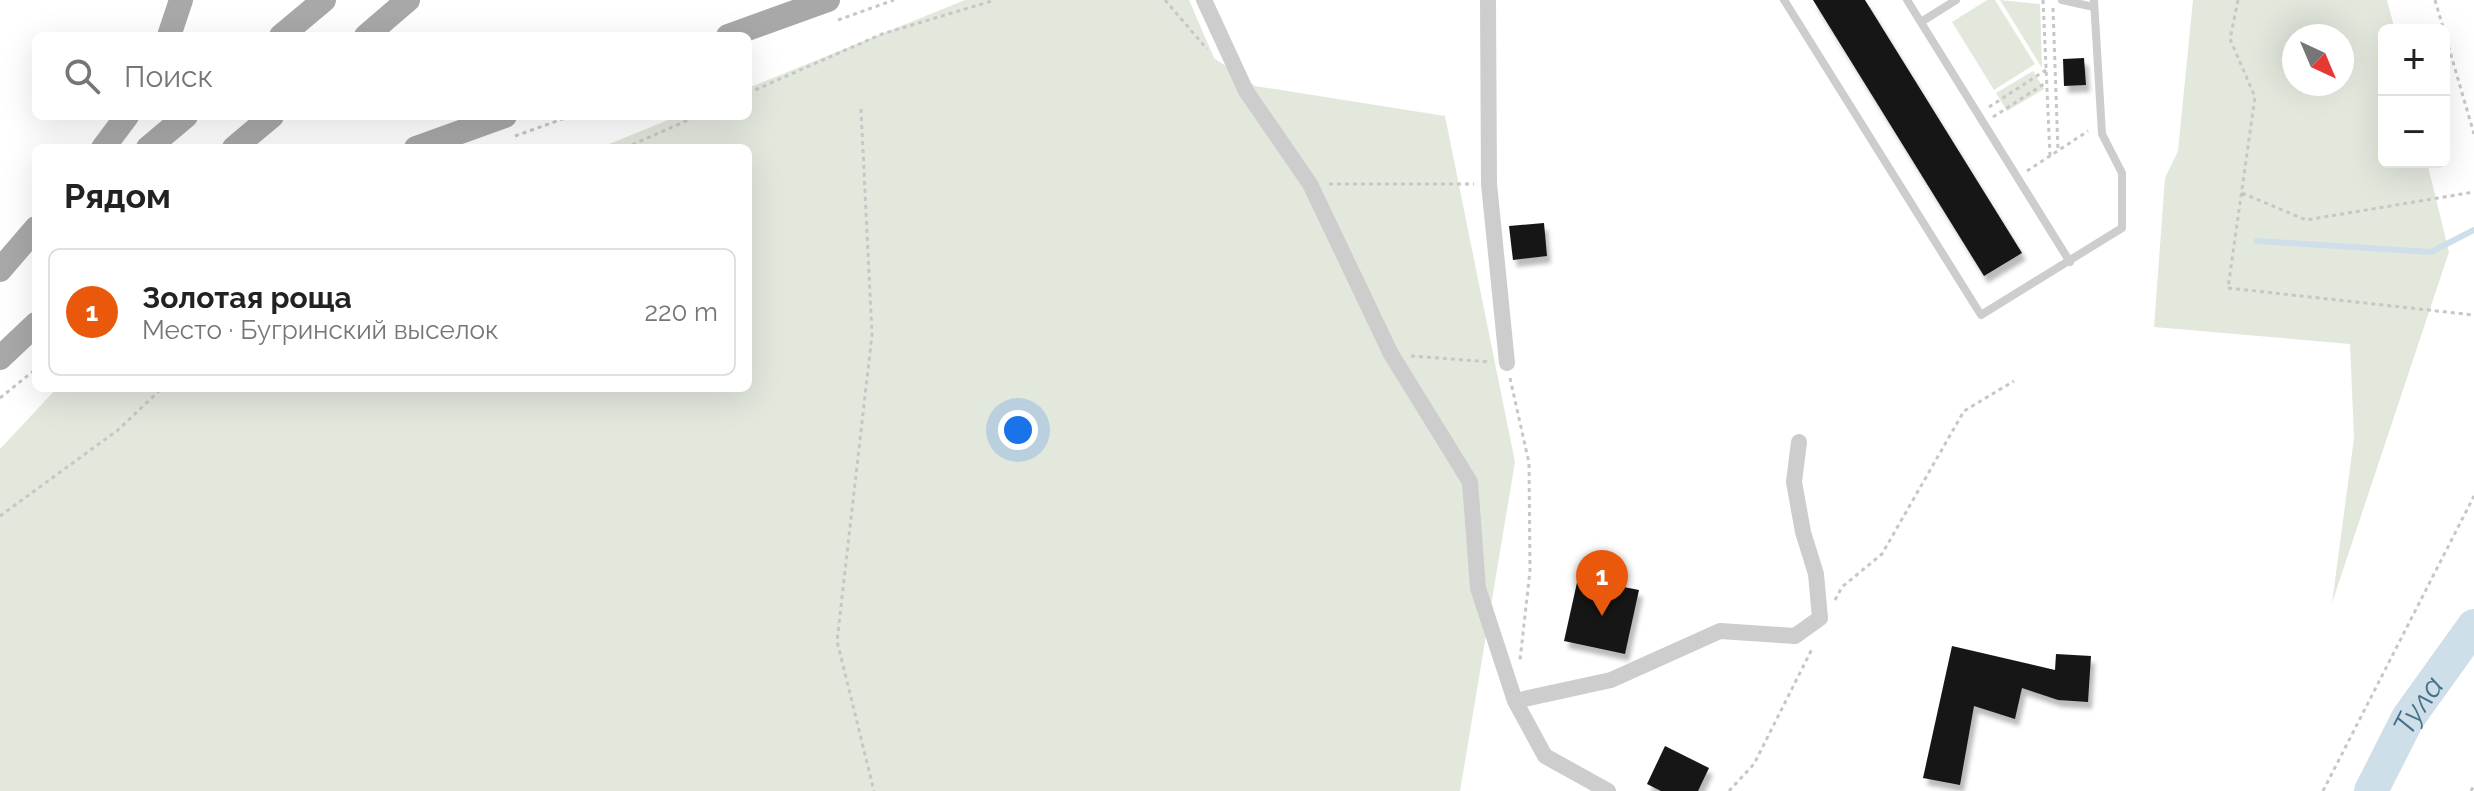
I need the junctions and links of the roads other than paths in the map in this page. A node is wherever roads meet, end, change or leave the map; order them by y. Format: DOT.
graph roads {
  1 [pos="181,0"];
  2 [pos="324,0"];
  3 [pos="408,0"];
  4 [pos="828,0"];
  5 [pos="1204,0"];
  6 [pos="1488,0"];
  7 [pos="1784,0"];
  8 [pos="1907,0"];
  9 [pos="1956,0"];
  10 [pos="2062,0"];
  11 [pos="2094,4"];
  12 [pos="1921,22"];
  13 [pos="170,32"];
  14 [pos="286,32"];
  15 [pos="371,32"];
  16 [pos="739,32"];
  17 [pos="124,120"];
  18 [pos="181,120"];
  19 [pos="267,120"];
  20 [pos="508,127"];
  21 [pos="106,144"];
  22 [pos="153,144"];
  23 [pos="239,144"];
  24 [pos="434,144"];
  25 [pos="32,233"];
  26 [pos="32,245"];
  27 [pos="2070,262"];
  28 [pos="0,271"];
  29 [pos="32,328"];
  30 [pos="0,358"];
  31 [pos="1507,363"];
  32 [pos="1799,442"];
  33 [pos="1515,701"];
  34 [pos="1608,791"];
  1 -- 13 [label="main road"];
  2 -- 14 [label="main road"];
  3 -- 15 [label="main road"];
  4 -- 16 [label="main road"];
  5 -- 33 [label="street"];
  6 -- 31 [label="street"];
  7 -- 27 [label="lane"];
  8 -- 12 [label="lane"];
  9 -- 12 [label="lane"];
  10 -- 11 [label="lane"];
  11 -- 27 [label="lane"];
  12 -- 27 [label="lane"];
  17 -- 21 [label="main road"];
  18 -- 22 [label="main road"];
  19 -- 23 [label="main road"];
  20 -- 24 [label="main road"];
  25 -- 28 [label="main road"];
  26 -- 28 [label="main road"];
  29 -- 30 [label="main road"];
  32 -- 33 [label="street"];
  33 -- 34 [label="street"];
}
